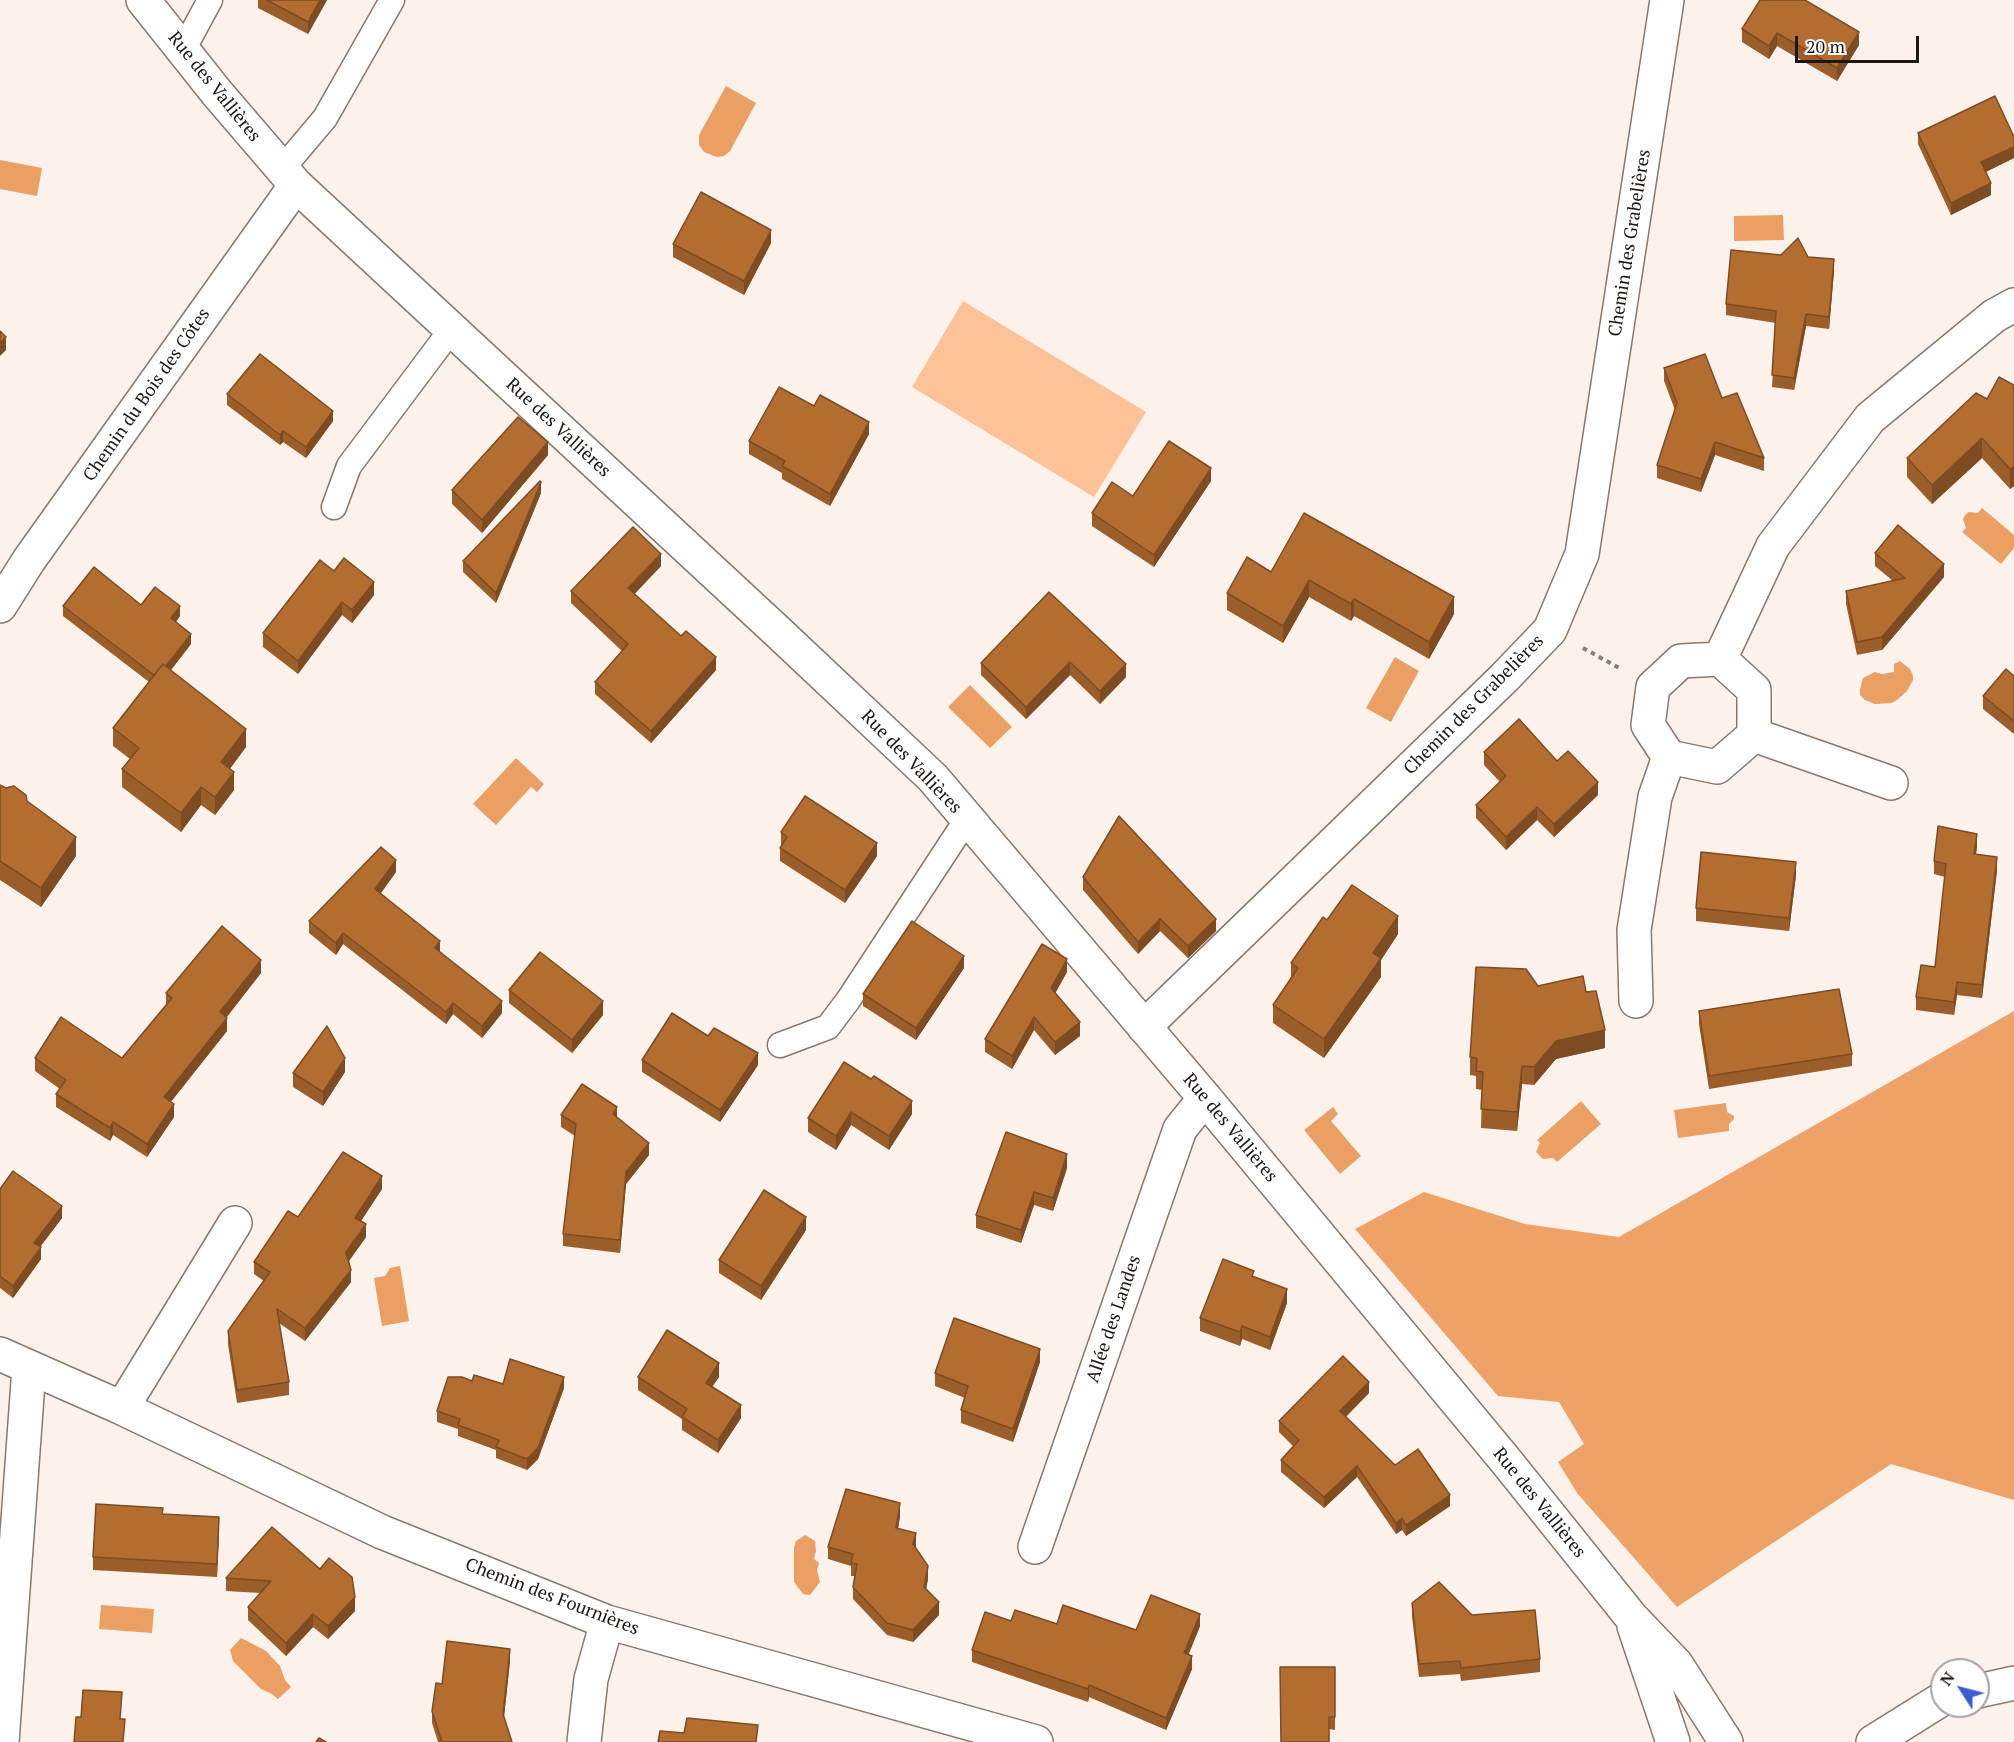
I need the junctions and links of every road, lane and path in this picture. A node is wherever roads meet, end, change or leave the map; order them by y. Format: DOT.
graph roads {
  1 [pos="143,0"];
  2 [pos="210,0"];
  3 [pos="392,0"];
  4 [pos="1667,0"];
  5 [pos="183,50"];
  6 [pos="289,177"];
  7 [pos="2014,304"];
  8 [pos="452,330"];
  9 [pos="334,507"];
  10 [pos="0,606"];
  11 [pos="1550,630"];
  12 [pos="1720,659"];
  13 [pos="1653,687"];
  14 [pos="1754,735"];
  15 [pos="1669,758"];
  16 [pos="1891,783"];
  17 [pos="967,819"];
  18 [pos="1636,1001"];
  19 [pos="1144,1027"];
  20 [pos="780,1045"];
  21 [pos="1205,1098"];
  22 [pos="235,1223"];
  23 [pos="0,1354"];
  24 [pos="29,1368"];
  25 [pos="122,1408"];
  26 [pos="1035,1547"];
  27 [pos="1632,1618"];
  28 [pos="607,1622"];
  29 [pos="2014,1683"];
  30 [pos="1990,1688"];
  31 [pos="1930,1706"];
  32 [pos="2,1742"];
  33 [pos="584,1742"];
  34 [pos="1036,1742"];
  35 [pos="1673,1742"];
  36 [pos="1726,1742"];
  37 [pos="1873,1742"];
  1 -- 5 [label="street, Rue des Vallières"];
  2 -- 5 [label="lane"];
  3 -- 6 [label="lane"];
  4 -- 11 [label="street, Chemin des Grabelières"];
  5 -- 6 [label="street, Rue des Vallières"];
  6 -- 8 [label="street, Rue des Vallières"];
  6 -- 10 [label="street, Chemin du Bois des Côtes"];
  7 -- 12 [label="street"];
  8 -- 9 [label="lane"];
  8 -- 17 [label="street, Rue des Vallières"];
  11 -- 13 [label="path"];
  11 -- 19 [label="street, Chemin des Grabelières"];
  12 -- 13 [label="street"];
  12 -- 14 [label="street"];
  13 -- 15 [label="street"];
  14 -- 15 [label="street"];
  14 -- 16 [label="street"];
  15 -- 18 [label="street"];
  17 -- 19 [label="street, Rue des Vallières"];
  17 -- 20 [label="lane"];
  19 -- 21 [label="street, Rue des Vallières"];
  21 -- 26 [label="street, Allée des Landes"];
  21 -- 27 [label="street, Rue des Vallières"];
  22 -- 25 [label="street"];
  23 -- 24 [label="street, Chemin des Fournières"];
  24 -- 25 [label="street, Chemin des Fournières"];
  24 -- 32 [label="street"];
  25 -- 28 [label="street, Chemin des Fournières"];
  27 -- 35 [label="street, Rue des Vallières"];
  27 -- 36 [label="street, Rue des Vallières"];
  28 -- 33 [label="street"];
  28 -- 34 [label="street, Chemin des Fournières"];
  29 -- 30 [label="street"];
  31 -- 37 [label="street"];
}
